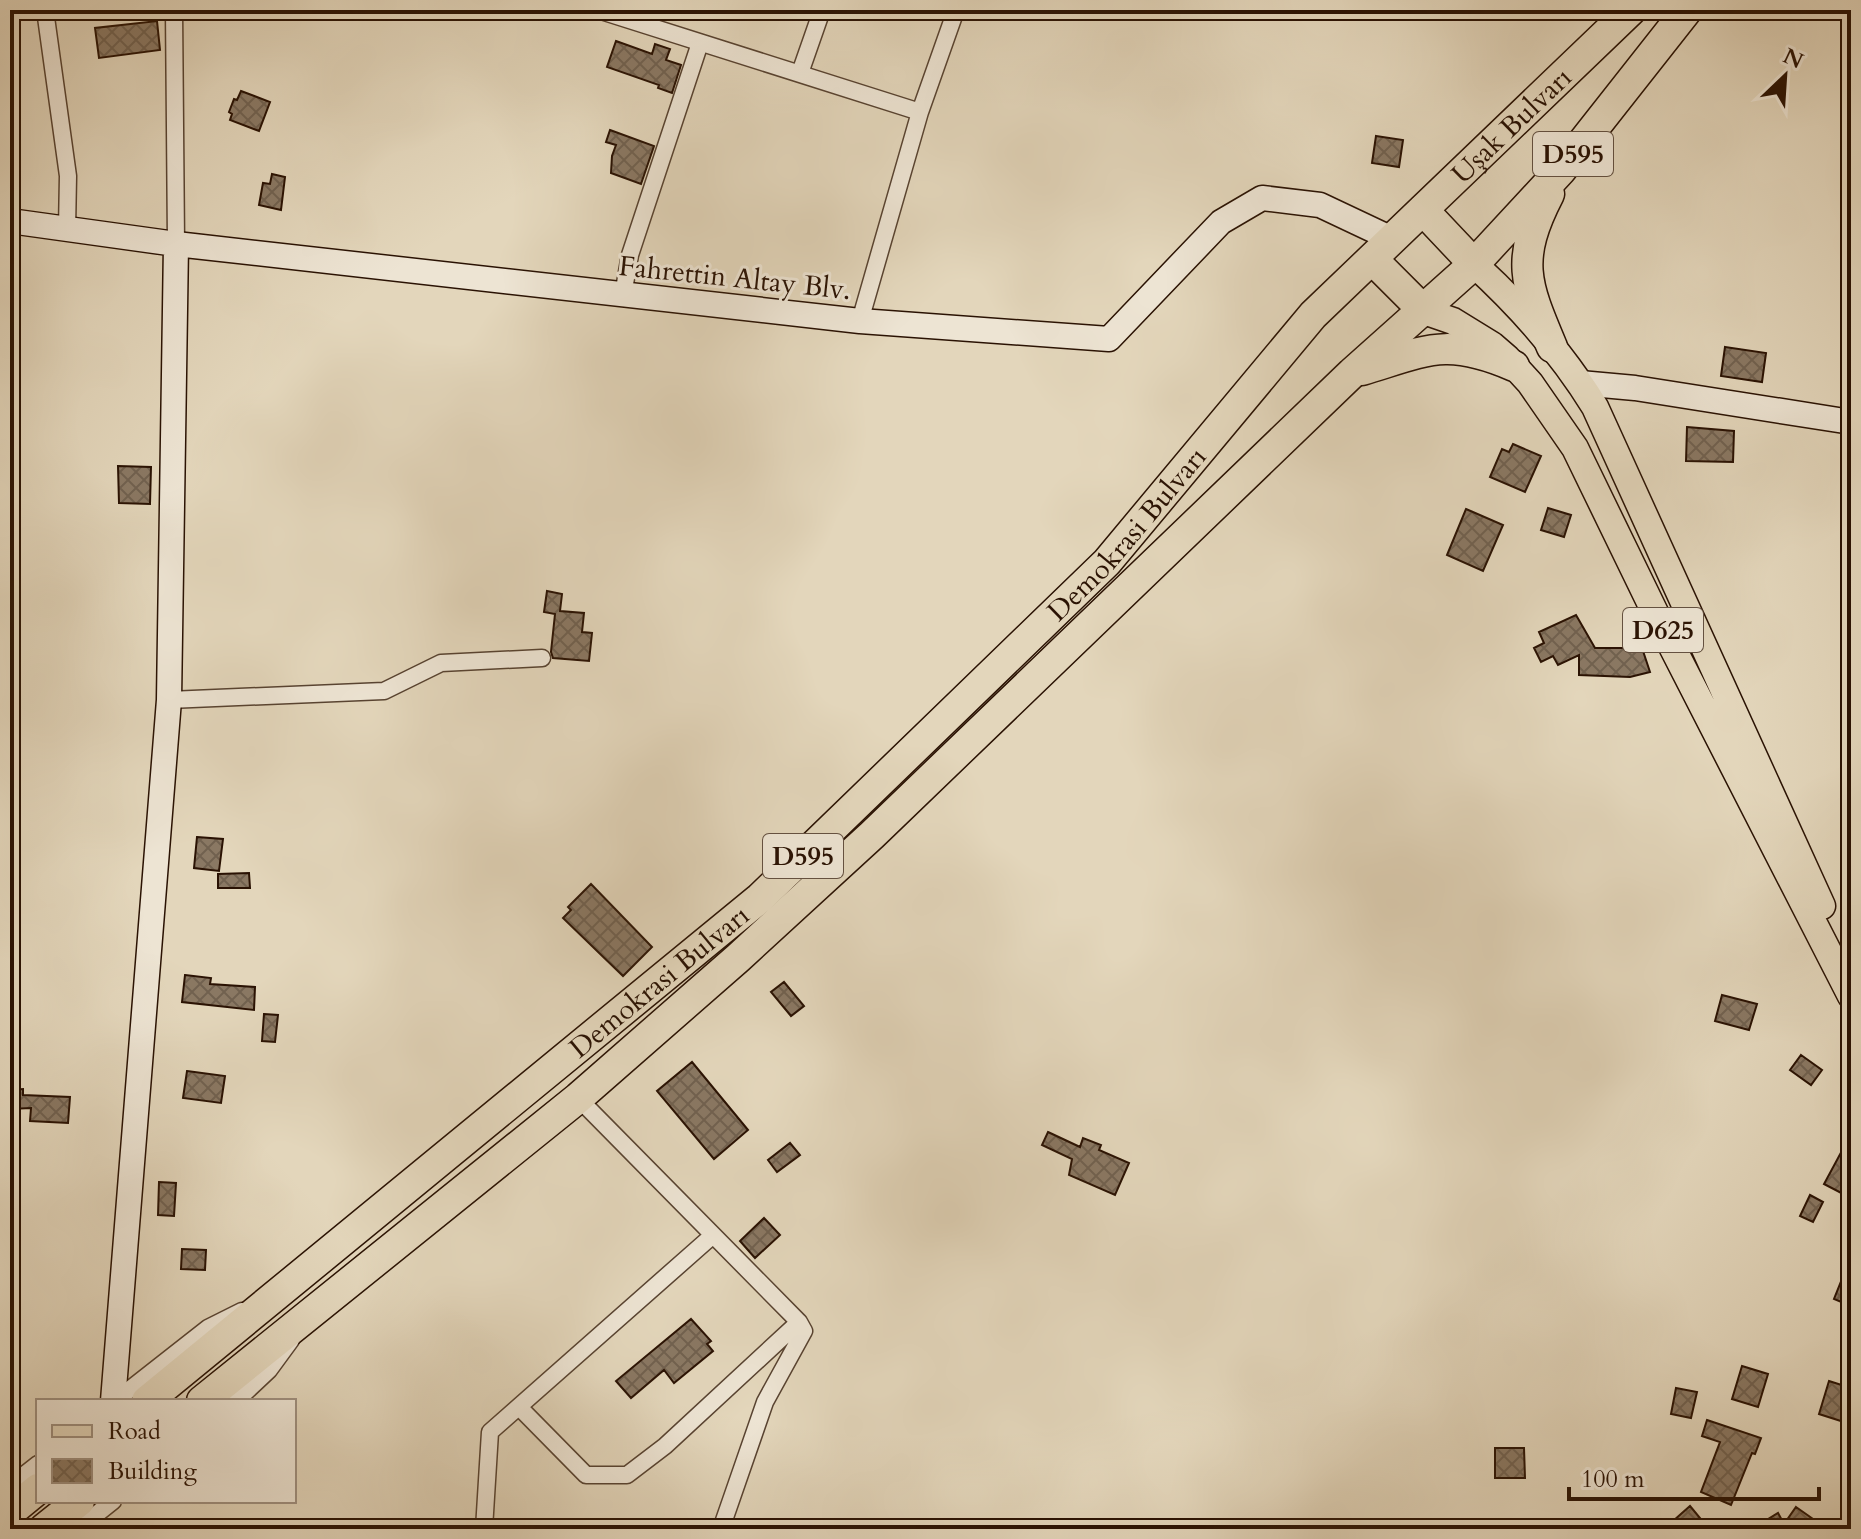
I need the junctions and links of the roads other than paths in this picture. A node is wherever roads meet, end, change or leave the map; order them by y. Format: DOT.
graph roads {
  1 [pos="45,10"];
  2 [pos="174,10"];
  3 [pos="598,10"];
  4 [pos="822,10"];
  5 [pos="956,10"];
  6 [pos="1631,10"];
  7 [pos="1687,10"];
  8 [pos="700,43"];
  9 [pos="800,73"];
  10 [pos="920,112"];
  11 [pos="1561,170"];
  12 [pos="1423,210"];
  13 [pos="10,221"];
  14 [pos="67,229"];
  15 [pos="176,244"];
  16 [pos="1382,249"];
  17 [pos="1474,264"];
  18 [pos="1449,289"];
  19 [pos="623,295"];
  20 [pos="1424,311"];
  21 [pos="860,321"];
  22 [pos="1552,347"];
  23 [pos="1514,366"];
  24 [pos="1352,373"];
  25 [pos="1580,383"];
  26 [pos="1851,422"];
  27 [pos="542,658"];
  28 [pos="169,700"];
  29 [pos="1851,967"];
  30 [pos="1851,996"];
  31 [pos="578,1098"];
  32 [pos="712,1236"];
  33 [pos="266,1304"];
  34 [pos="799,1322"];
  35 [pos="297,1324"];
  36 [pos="114,1399"];
  37 [pos="117,1399"];
  38 [pos="149,1399"];
  39 [pos="204,1399"];
  40 [pos="238,1399"];
  41 [pos="519,1407"];
  42 [pos="36,1466"];
  43 [pos="10,1486"];
  44 [pos="36,1491"];
  45 [pos="76,1503"];
  46 [pos="111,1503"];
  47 [pos="10,1512"];
  48 [pos="44,1529"];
  49 [pos="79,1529"];
  50 [pos="484,1529"];
  51 [pos="721,1529"];
  52 [pos="1731,1529"];
  53 [pos="1741,1529"];
  1 -- 14 [label="street"];
  2 -- 15 [label="street"];
  3 -- 8 [label="street"];
  4 -- 9 [label="street"];
  5 -- 10 [label="street"];
  6 -- 12 [label="highway, Uşak Bulvarı / D595"];
  7 -- 11 [label="highway, Uşak Bulvarı / D595"];
  8 -- 9 [label="street"];
  8 -- 19 [label="street"];
  9 -- 10 [label="street"];
  10 -- 21 [label="street"];
  11 -- 17 [label="highway, Uşak Bulvarı / D595"];
  11 -- 22 [label="highway"];
  12 -- 16 [label="highway, Uşak Bulvarı / D595"];
  12 -- 17 [label="highway"];
  13 -- 14 [label="street, Fahrettin Altay Blv."];
  14 -- 15 [label="street, Fahrettin Altay Blv."];
  15 -- 19 [label="street, Fahrettin Altay Blv."];
  15 -- 28 [label="street"];
  16 -- 20 [label="highway"];
  16 -- 21 [label="street, Fahrettin Altay Blv."];
  16 -- 33 [label="highway, Demokrasi Bulvarı / D595"];
  17 -- 18 [label="highway, Uşak Bulvarı / D595"];
  17 -- 22 [label="main road, D625"];
  18 -- 20 [label="highway, Demokrasi Bulvarı / D595"];
  19 -- 21 [label="street, Fahrettin Altay Blv."];
  20 -- 23 [label="main road, D625"];
  20 -- 24 [label="highway, Demokrasi Bulvarı / D595"];
  22 -- 25 [label="main road, D625"];
  23 -- 24 [label="highway"];
  23 -- 30 [label="main road, D625"];
  24 -- 31 [label="highway, Demokrasi Bulvarı / D595"];
  25 -- 26 [label="street"];
  25 -- 29 [label="main road, D625"];
  27 -- 28 [label="street"];
  28 -- 36 [label="street"];
  31 -- 32 [label="street"];
  31 -- 35 [label="highway, Demokrasi Bulvarı / D595"];
  32 -- 34 [label="street"];
  32 -- 41 [label="street"];
  33 -- 37 [label="street"];
  33 -- 38 [label="highway, Demokrasi Bulvarı / D595"];
  34 -- 41 [label="street"];
  34 -- 51 [label="street"];
  35 -- 39 [label="highway, Demokrasi Bulvarı / D595"];
  35 -- 40 [label="street"];
  41 -- 50 [label="street"];
  42 -- 43 [label="street"];
  44 -- 47 [label="highway"];
  45 -- 48 [label="highway"];
  46 -- 49 [label="street"];
  52 -- 53 [label="street"];
}
